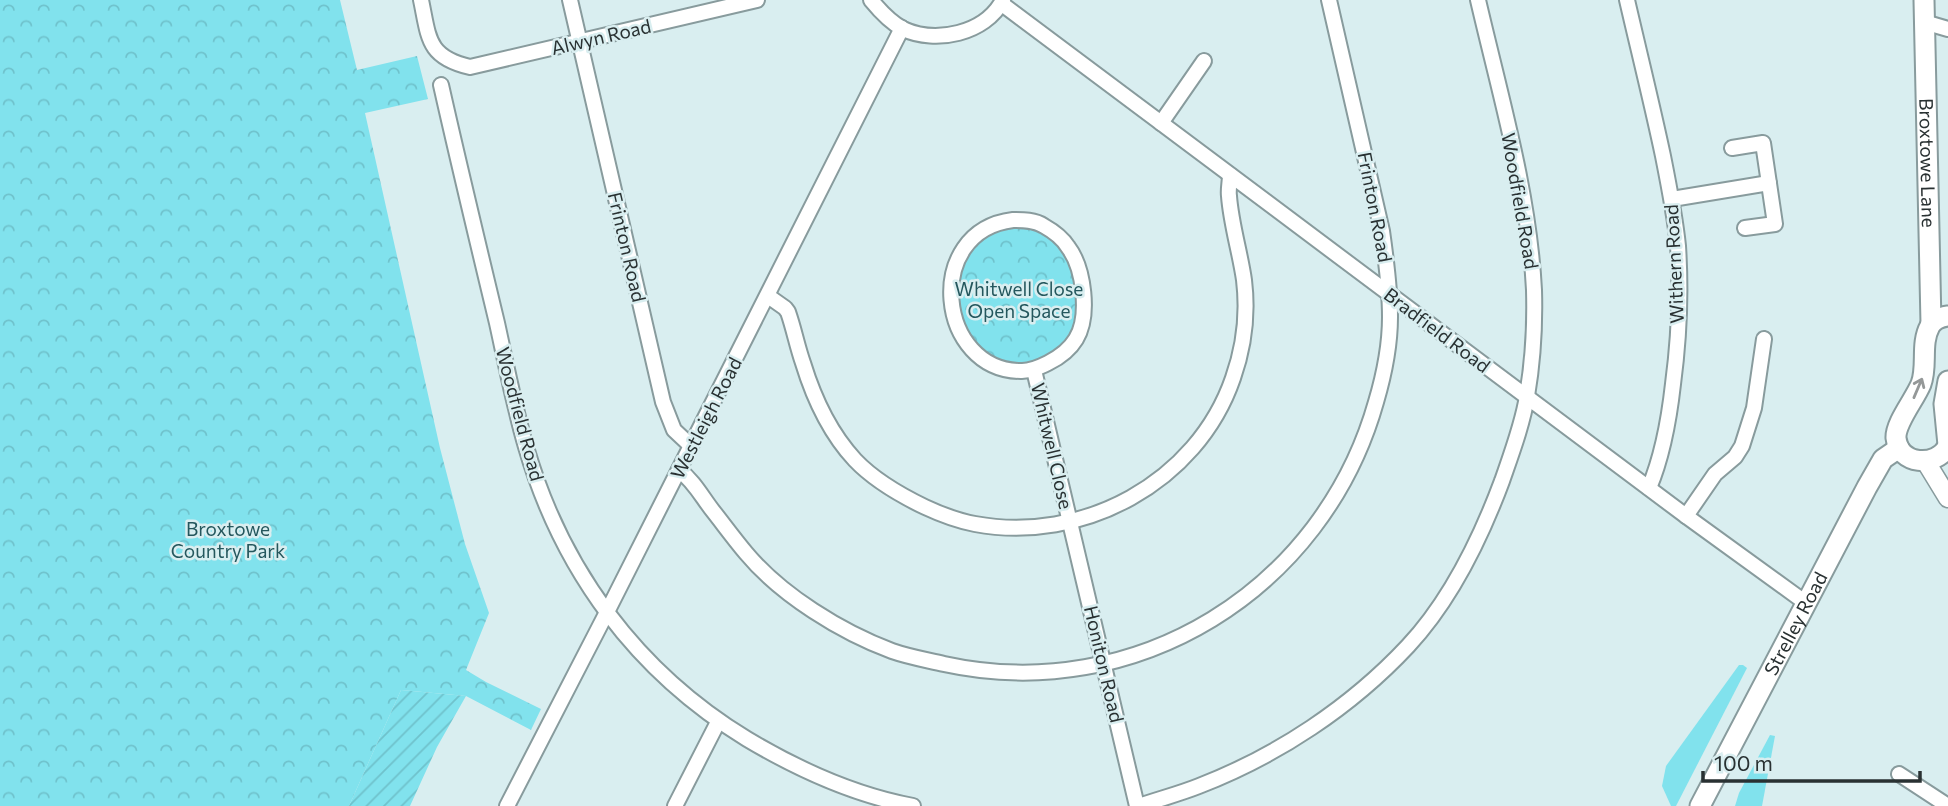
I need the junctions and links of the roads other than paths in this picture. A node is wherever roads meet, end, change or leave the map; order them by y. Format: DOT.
graph roads {
  1 [pos="421,0"];
  2 [pos="570,0"];
  3 [pos="757,0"];
  4 [pos="871,0"];
  5 [pos="1329,0"];
  6 [pos="1478,0"];
  7 [pos="1628,0"];
  8 [pos="1924,0"];
  9 [pos="1003,2"];
  10 [pos="1924,22"];
  11 [pos="902,28"];
  12 [pos="1948,29"];
  13 [pos="580,42"];
  14 [pos="1204,61"];
  15 [pos="441,85"];
  16 [pos="1161,124"];
  17 [pos="1732,148"];
  18 [pos="1230,175"];
  19 [pos="1769,183"];
  20 [pos="1672,199"];
  21 [pos="1745,228"];
  22 [pos="1388,294"];
  23 [pos="768,296"];
  24 [pos="1939,320"];
  25 [pos="1763,339"];
  26 [pos="1034,370"];
  27 [pos="1948,381"];
  28 [pos="1527,398"];
  29 [pos="690,445"];
  30 [pos="1948,446"];
  31 [pos="1899,448"];
  32 [pos="1926,462"];
  33 [pos="679,470"];
  34 [pos="1649,488"];
  35 [pos="1948,498"];
  36 [pos="1686,516"];
  37 [pos="1070,522"];
  38 [pos="1806,603"];
  39 [pos="606,614"];
  40 [pos="1103,664"];
  41 [pos="718,722"];
  42 [pos="1899,774"];
  43 [pos="507,806"];
  44 [pos="675,806"];
  45 [pos="914,806"];
  46 [pos="1138,806"];
  47 [pos="1700,806"];
  48 [pos="1948,806"];
  1 -- 13 [label="street, Alwyn Road"];
  2 -- 13 [label="street, Frinton Road"];
  3 -- 13 [label="street, Alwyn Road"];
  4 -- 11 [label="street"];
  5 -- 22 [label="street, Frinton Road"];
  6 -- 28 [label="street, Woodfield Road"];
  7 -- 20 [label="street, Withern Road"];
  8 -- 10 [label="main road, Broxtowe Lane"];
  9 -- 11 [label="street"];
  9 -- 16 [label="street, Bradfield Road"];
  10 -- 12 [label="street"];
  10 -- 24 [label="main road, Broxtowe Lane"];
  11 -- 23 [label="street, Westleigh Road"];
  13 -- 29 [label="street, Frinton Road"];
  14 -- 16 [label="street"];
  15 -- 39 [label="street, Woodfield Road"];
  16 -- 18 [label="street, Bradfield Road"];
  17 -- 19 [label="street"];
  18 -- 22 [label="street, Bradfield Road"];
  18 -- 37 [label="street"];
  19 -- 20 [label="street"];
  19 -- 21 [label="street"];
  20 -- 34 [label="street, Withern Road"];
  22 -- 28 [label="street, Bradfield Road"];
  22 -- 40 [label="street, Frinton Road"];
  23 -- 29 [label="street, Westleigh Road"];
  23 -- 37 [label="street"];
  31 -- 24 [label="main road, Broxtowe Lane, one-way"];
  25 -- 36 [label="street"];
  26 -- 26 [label="street, Whitwell Close"];
  26 -- 37 [label="street, Whitwell Close"];
  27 -- 30 [label="main road"];
  28 -- 34 [label="street, Bradfield Road"];
  28 -- 46 [label="street, Woodfield Road"];
  29 -- 33 [label="street, Westleigh Road"];
  30 -- 32 [label="main road"];
  31 -- 32 [label="main road"];
  31 -- 38 [label="main road, Strelley Road"];
  32 -- 35 [label="street"];
  33 -- 39 [label="street, Westleigh Road"];
  33 -- 40 [label="street, Frinton Road"];
  34 -- 36 [label="street, Bradfield Road"];
  36 -- 38 [label="street, Bradfield Road"];
  37 -- 40 [label="street, Honiton Road"];
  38 -- 47 [label="main road, Strelley Road"];
  39 -- 41 [label="street, Woodfield Road"];
  39 -- 43 [label="street, Westleigh Road"];
  40 -- 46 [label="street, Honiton Road"];
  41 -- 44 [label="street"];
  41 -- 45 [label="street, Woodfield Road"];
  42 -- 48 [label="street"];
}
